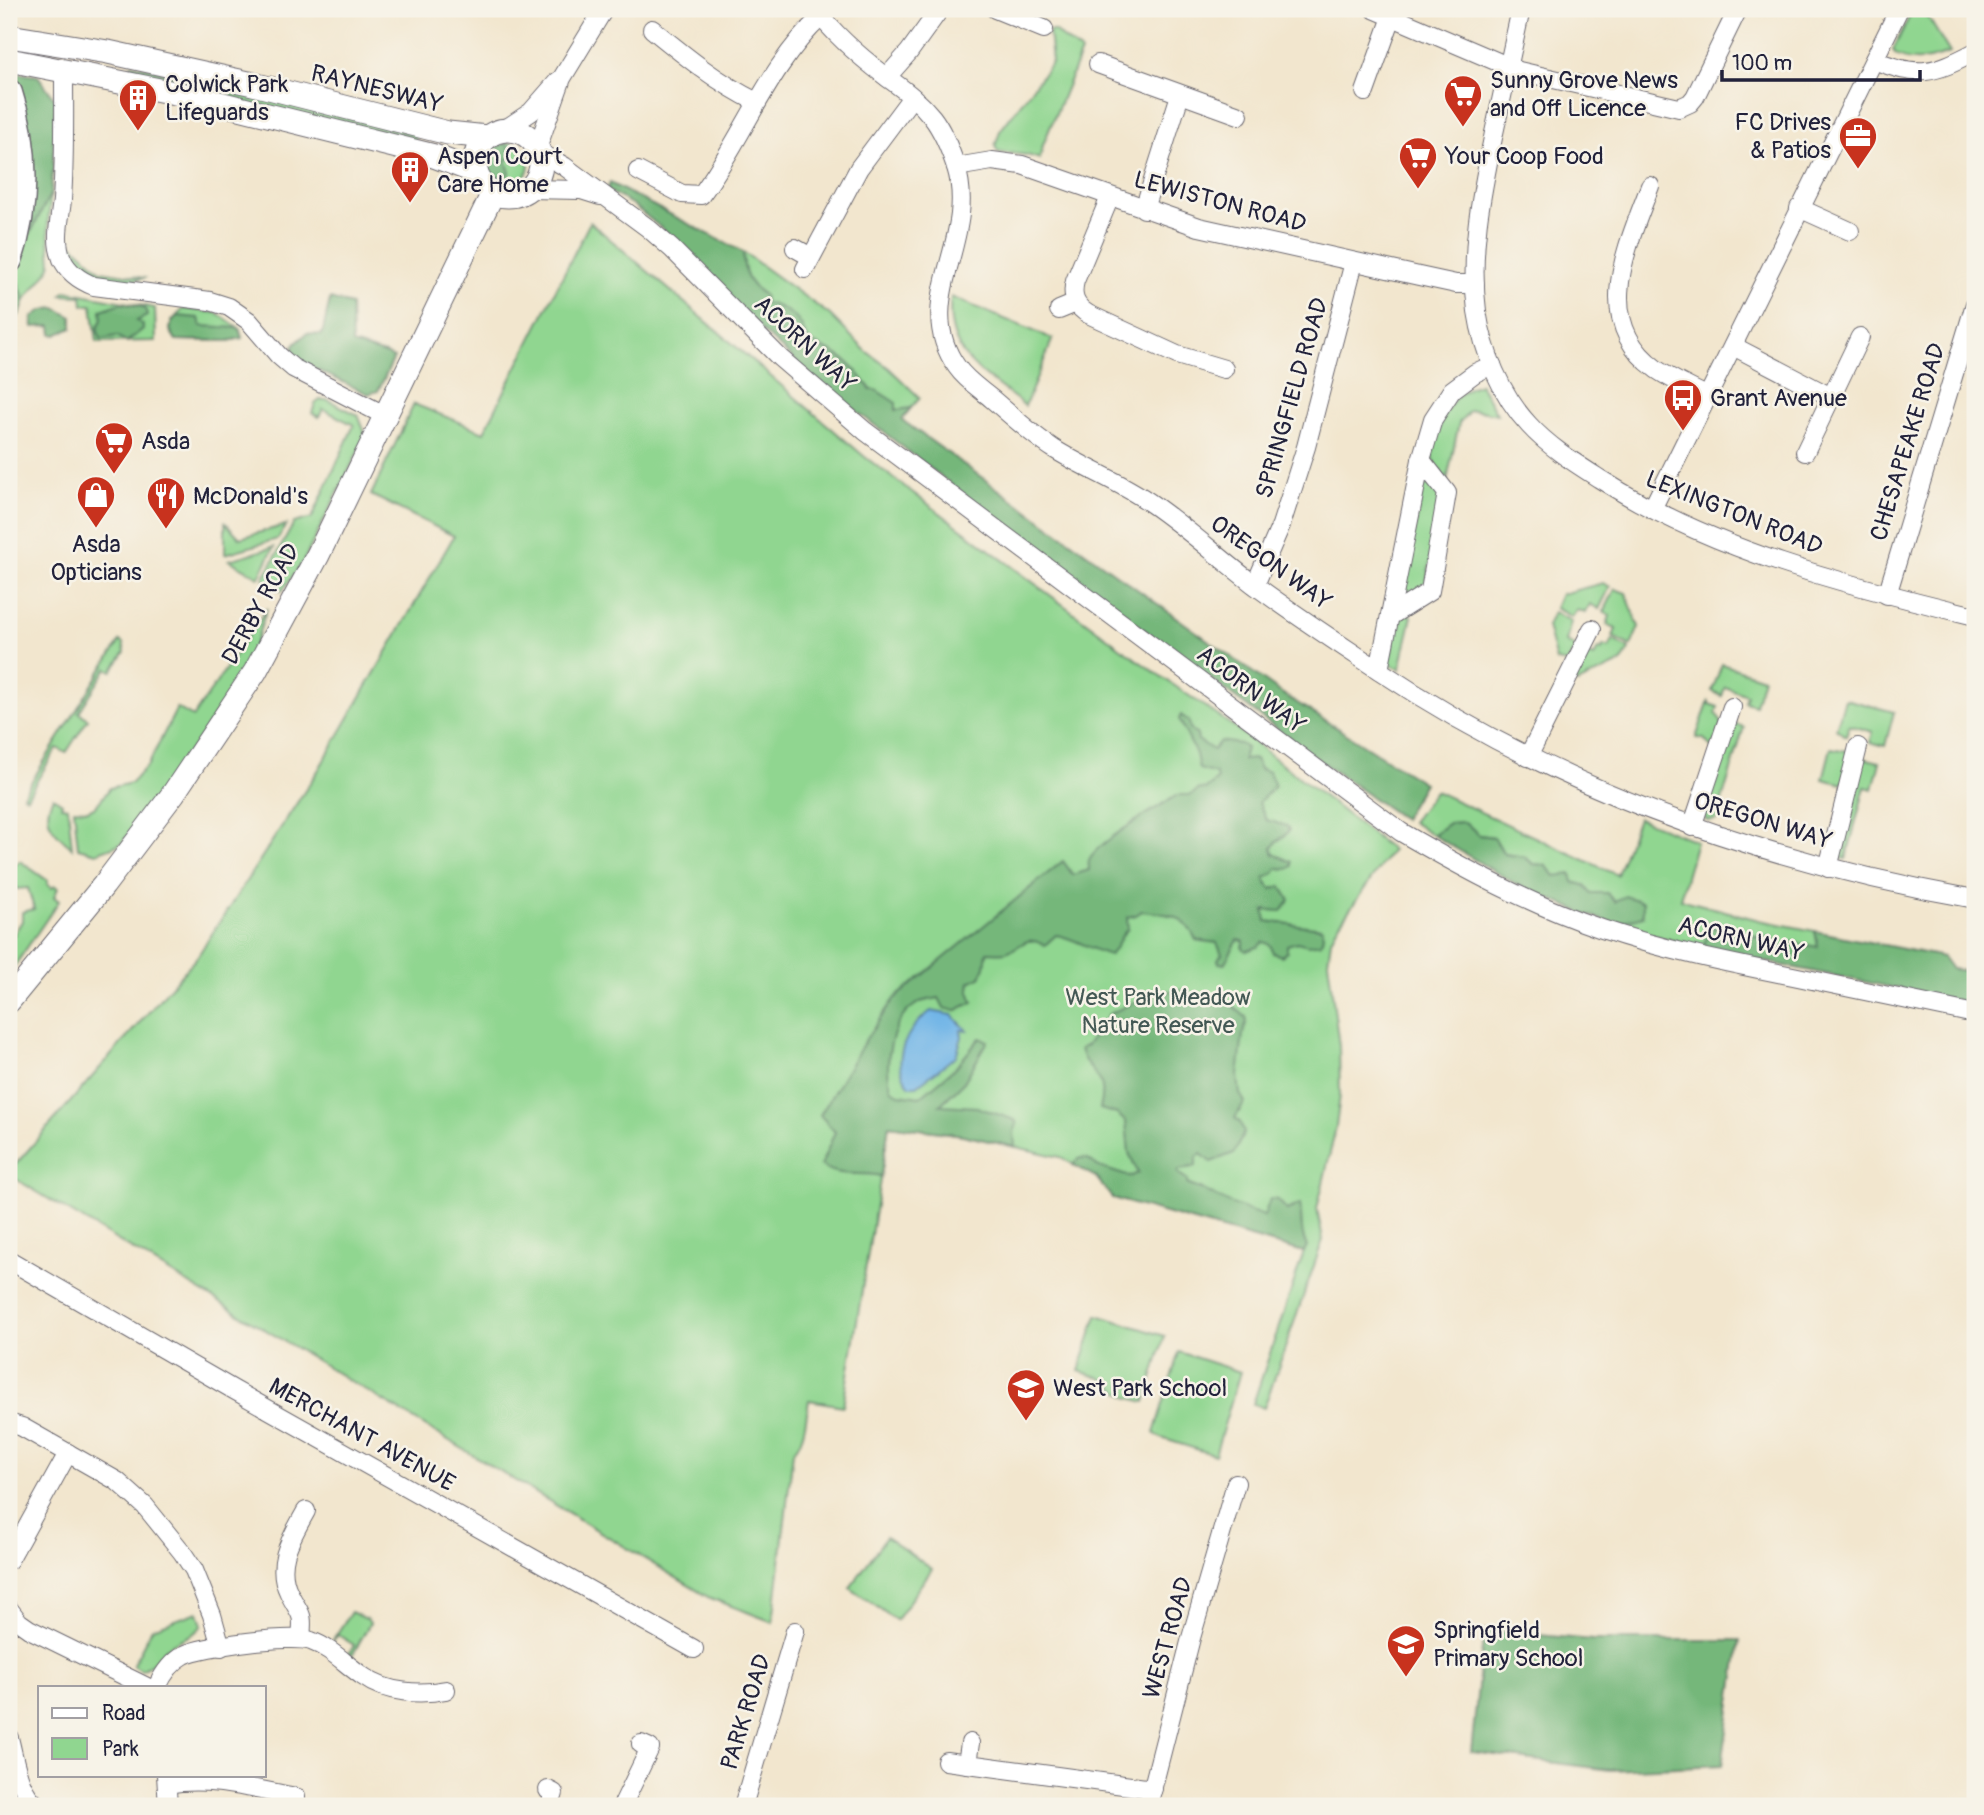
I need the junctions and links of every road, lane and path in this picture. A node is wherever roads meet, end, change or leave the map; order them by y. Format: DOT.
graph roads {
  1 [pos="604,9"];
  2 [pos="940,9"];
  3 [pos="995,9"];
  4 [pos="1374,9"];
  5 [pos="1521,9"];
  6 [pos="1738,9"];
  7 [pos="1899,9"];
  8 [pos="818,13"];
  9 [pos="1392,17"];
  10 [pos="652,29"];
  11 [pos="1035,31"];
  12 [pos="9,36"];
  13 [pos="1975,52"];
  14 [pos="9,60"];
  15 [pos="1874,60"];
  16 [pos="1508,68"];
  17 [pos="64,70"];
  18 [pos="1106,72"];
  19 [pos="887,77"];
  20 [pos="562,78"];
  21 [pos="1365,92"];
  22 [pos="1180,94"];
  23 [pos="912,97"];
  24 [pos="757,102"];
  25 [pos="12,104"];
  26 [pos="1239,115"];
  27 [pos="496,133"];
  28 [pos="538,150"];
  29 [pos="956,167"];
  30 [pos="638,171"];
  31 [pos="476,172"];
  32 [pos="1650,186"];
  33 [pos="528,189"];
  34 [pos="493,193"];
  35 [pos="1110,197"];
  36 [pos="606,199"];
  37 [pos="1799,208"];
  38 [pos="1144,209"];
  39 [pos="1850,231"];
  40 [pos="804,258"];
  41 [pos="9,260"];
  42 [pos="1354,262"];
  43 [pos="1475,284"];
  44 [pos="1076,303"];
  45 [pos="1975,304"];
  46 [pos="1059,310"];
  47 [pos="1860,337"];
  48 [pos="1733,346"];
  49 [pos="1967,358"];
  50 [pos="1492,365"];
  51 [pos="1224,369"];
  52 [pos="1708,397"];
  53 [pos="1831,397"];
  54 [pos="386,416"];
  55 [pos="1805,452"];
  56 [pos="1421,460"];
  57 [pos="1652,509"];
  58 [pos="1255,585"];
  59 [pos="1886,595"];
  60 [pos="1392,615"];
  61 [pos="1975,616"];
  62 [pos="1592,629"];
  63 [pos="1379,670"];
  64 [pos="1732,707"];
  65 [pos="1858,747"];
  66 [pos="1528,757"];
  67 [pos="1692,827"];
  68 [pos="1828,868"];
  69 [pos="1975,880"];
  70 [pos="1973,898"];
  71 [pos="9,1001"];
  72 [pos="1975,1013"];
  73 [pos="9,1260"];
  74 [pos="9,1423"];
  75 [pos="68,1453"];
  76 [pos="1236,1483"];
  77 [pos="306,1511"];
  78 [pos="9,1560"];
  79 [pos="9,1609"];
  80 [pos="795,1631"];
  81 [pos="301,1638"];
  82 [pos="221,1647"];
  83 [pos="694,1649"];
  84 [pos="144,1686"];
  85 [pos="158,1686"];
  86 [pos="446,1690"];
  87 [pos="13,1736"];
  88 [pos="970,1743"];
  89 [pos="641,1744"];
  90 [pos="946,1761"];
  91 [pos="967,1764"];
  92 [pos="167,1779"];
  93 [pos="1151,1798"];
  94 [pos="288,1800"];
  95 [pos="38,1806"];
  96 [pos="168,1806"];
  97 [pos="622,1806"];
  98 [pos="743,1806"];
  1 -- 20 [label="street"];
  2 -- 19 [label="street"];
  3 -- 11 [label="street"];
  4 -- 9 [label="street"];
  5 -- 16 [label="street, LEXINGTON ROAD"];
  6 -- 16 [label="street"];
  7 -- 15 [label="street"];
  8 -- 19 [label="street, OREGON WAY"];
  8 -- 24 [label="street"];
  9 -- 16 [label="street"];
  9 -- 21 [label="street"];
  10 -- 24 [label="street"];
  12 -- 27 [label="main road, RAYNESWAY"];
  13 -- 15 [label="street"];
  14 -- 17 [label="main road, RAYNESWAY"];
  15 -- 37 [label="street"];
  16 -- 43 [label="street, LEXINGTON ROAD"];
  17 -- 31 [label="main road, RAYNESWAY"];
  17 -- 54 [label="street"];
  18 -- 22 [label="street"];
  19 -- 23 [label="street, OREGON WAY"];
  20 -- 27 [label="street"];
  20 -- 28 [label="street"];
  22 -- 26 [label="street"];
  22 -- 38 [label="street"];
  23 -- 29 [label="street, OREGON WAY"];
  23 -- 40 [label="street"];
  24 -- 30 [label="street"];
  25 -- 41 [label="highway"];
  27 -- 28 [label="main road"];
  27 -- 31 [label="main road"];
  28 -- 33 [label="main road"];
  28 -- 36 [label="street, ACORN WAY"];
  29 -- 35 [label="street, LEWISTON ROAD"];
  29 -- 58 [label="street, OREGON WAY"];
  31 -- 34 [label="main road"];
  32 -- 52 [label="street"];
  33 -- 34 [label="main road"];
  33 -- 36 [label="street, ACORN WAY"];
  34 -- 54 [label="main road, DERBY ROAD"];
  35 -- 38 [label="street, LEWISTON ROAD"];
  35 -- 44 [label="street"];
  36 -- 72 [label="street, ACORN WAY"];
  37 -- 39 [label="street"];
  37 -- 48 [label="street"];
  38 -- 42 [label="street, LEWISTON ROAD"];
  42 -- 43 [label="street, LEWISTON ROAD"];
  42 -- 58 [label="street, SPRINGFIELD ROAD"];
  43 -- 50 [label="street, LEXINGTON ROAD"];
  44 -- 46 [label="street"];
  44 -- 51 [label="street"];
  45 -- 49 [label="street, CHESAPEAKE ROAD"];
  47 -- 53 [label="street"];
  48 -- 52 [label="street"];
  48 -- 53 [label="street"];
  49 -- 59 [label="street, CHESAPEAKE ROAD"];
  50 -- 56 [label="street"];
  50 -- 57 [label="street, LEXINGTON ROAD"];
  52 -- 57 [label="street"];
  53 -- 55 [label="street"];
  54 -- 71 [label="main road, DERBY ROAD"];
  56 -- 60 [label="street"];
  56 -- 60 [label="street"];
  57 -- 59 [label="street, LEXINGTON ROAD"];
  58 -- 63 [label="street, OREGON WAY"];
  59 -- 61 [label="street, LEXINGTON ROAD"];
  60 -- 63 [label="street"];
  62 -- 66 [label="street"];
  63 -- 66 [label="street, OREGON WAY"];
  64 -- 67 [label="street"];
  65 -- 68 [label="street"];
  66 -- 67 [label="street, OREGON WAY"];
  67 -- 68 [label="street, OREGON WAY"];
  68 -- 70 [label="street, OREGON WAY"];
  69 -- 70 [label="street"];
  73 -- 83 [label="street, MERCHANT AVENUE"];
  74 -- 75 [label="street"];
  75 -- 78 [label="street"];
  75 -- 82 [label="street"];
  76 -- 93 [label="street, WEST ROAD"];
  77 -- 81 [label="street"];
  79 -- 84 [label="street"];
  80 -- 98 [label="street, PARK ROAD"];
  81 -- 82 [label="street"];
  81 -- 86 [label="street"];
  82 -- 85 [label="street"];
  87 -- 95 [label="street"];
  88 -- 91 [label="street"];
  89 -- 97 [label="street"];
  90 -- 91 [label="street"];
  91 -- 93 [label="street"];
  92 -- 94 [label="street"];
  92 -- 96 [label="street"];
}
